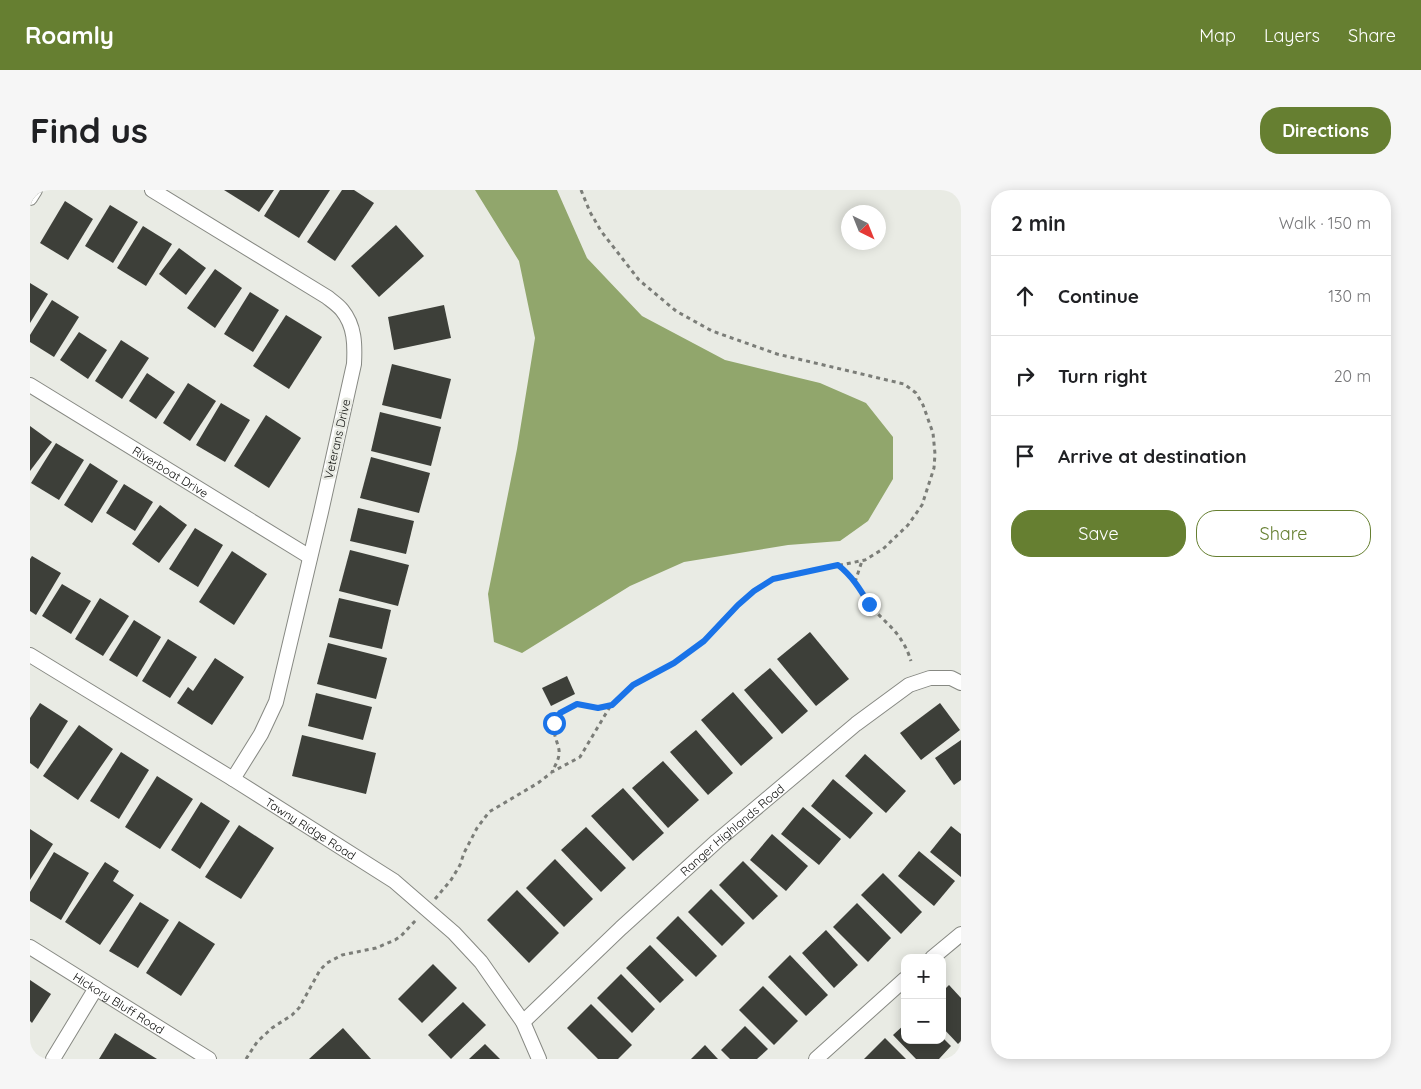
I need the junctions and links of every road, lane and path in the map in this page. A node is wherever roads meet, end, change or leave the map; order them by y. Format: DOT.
graph roads {
  1 [pos="35,190"];
  2 [pos="152,190"];
  3 [pos="581,190"];
  4 [pos="30,198"];
  5 [pos="30,385"];
  6 [pos="310,557"];
  7 [pos="863,560"];
  8 [pos="838,565"];
  9 [pos="856,582"];
  10 [pos="30,655"];
  11 [pos="911,661"];
  12 [pos="961,683"];
  13 [pos="612,705"];
  14 [pos="551,773"];
  15 [pos="232,779"];
  16 [pos="424,911"];
  17 [pos="961,934"];
  18 [pos="30,947"];
  19 [pos="937,954"];
  20 [pos="901,983"];
  21 [pos="96,988"];
  22 [pos="523,1022"];
  23 [pos="53,1059"];
  24 [pos="209,1059"];
  25 [pos="246,1059"];
  26 [pos="539,1059"];
  27 [pos="816,1059"];
  1 -- 4 [label="street"];
  2 -- 6 [label="street, Veterans Drive"];
  3 -- 7 [label="path"];
  5 -- 6 [label="street, Riverboat Drive"];
  6 -- 15 [label="street, Veterans Drive"];
  7 -- 8 [label="path"];
  7 -- 9 [label="path"];
  8 -- 9 [label="path"];
  8 -- 13 [label="path"];
  9 -- 11 [label="path"];
  10 -- 15 [label="street, Tawny Ridge Road"];
  12 -- 22 [label="street, Ranger Highlands Road"];
  13 -- 13 [label="path"];
  14 -- 16 [label="path"];
  15 -- 16 [label="street, Tawny Ridge Road"];
  16 -- 22 [label="street, Tawny Ridge Road"];
  16 -- 25 [label="path"];
  17 -- 19 [label="street"];
  18 -- 21 [label="street, Hickory Bluff Road"];
  20 -- 27 [label="street"];
  21 -- 23 [label="street"];
  21 -- 24 [label="street, Hickory Bluff Road"];
  22 -- 26 [label="street, Tawny Ridge Road"];
}
